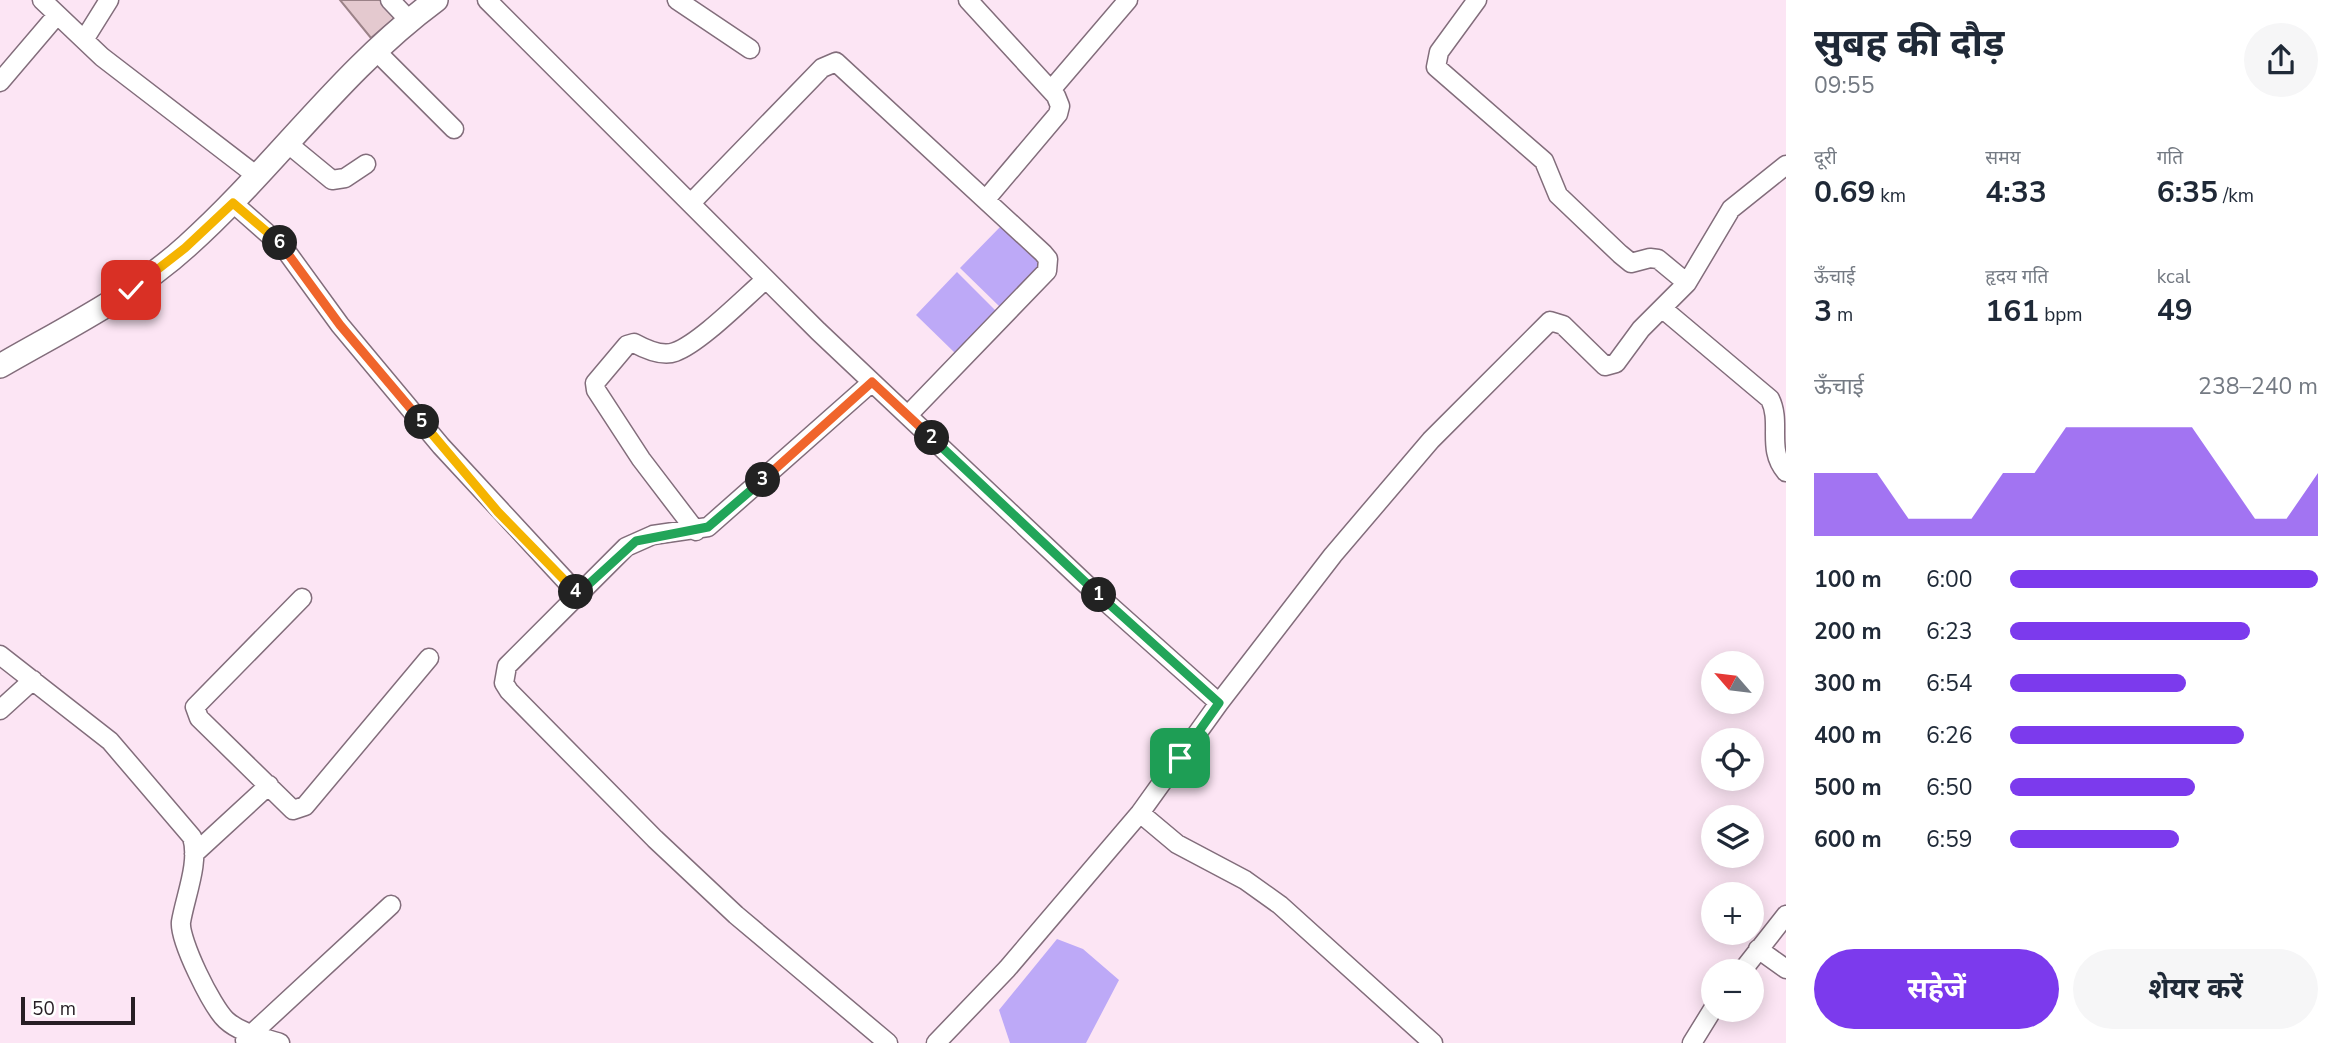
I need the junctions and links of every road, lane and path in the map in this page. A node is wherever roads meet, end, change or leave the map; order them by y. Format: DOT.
graph roads {
  1 [pos="42,0"];
  2 [pos="108,0"];
  3 [pos="390,0"];
  4 [pos="436,0"];
  5 [pos="487,0"];
  6 [pos="677,0"];
  7 [pos="968,0"];
  8 [pos="1128,0"];
  9 [pos="1478,0"];
  10 [pos="57,15"];
  11 [pos="409,20"];
  12 [pos="84,40"];
  13 [pos="750,49"];
  14 [pos="376,51"];
  15 [pos="0,82"];
  16 [pos="1051,90"];
  17 [pos="454,129"];
  18 [pos="286,143"];
  19 [pos="366,164"];
  20 [pos="1786,165"];
  21 [pos="257,176"];
  22 [pos="987,198"];
  23 [pos="691,202"];
  24 [pos="233,203"];
  25 [pos="765,280"];
  26 [pos="1687,283"];
  27 [pos="1663,309"];
  28 [pos="0,366"];
  29 [pos="872,382"];
  30 [pos="908,415"];
  31 [pos="1783,460"];
  32 [pos="696,531"];
  33 [pos="578,594"];
  34 [pos="302,598"];
  35 [pos="0,655"];
  36 [pos="429,659"];
  37 [pos="33,680"];
  38 [pos="1219,703"];
  39 [pos="0,710"];
  40 [pos="269,785"];
  41 [pos="1140,813"];
  42 [pos="194,854"];
  43 [pos="391,905"];
  44 [pos="1786,915"];
  45 [pos="1758,949"];
  46 [pos="1751,959"];
  47 [pos="1786,969"];
  48 [pos="1705,1022"];
  49 [pos="246,1038"];
  50 [pos="280,1043"];
  51 [pos="888,1043"];
  52 [pos="936,1043"];
  53 [pos="1433,1043"];
  54 [pos="1692,1043"];
  1 -- 10 [label="street"];
  2 -- 12 [label="street"];
  3 -- 11 [label="street"];
  4 -- 11 [label="street"];
  5 -- 23 [label="street"];
  6 -- 13 [label="street"];
  7 -- 16 [label="street"];
  8 -- 16 [label="street"];
  9 -- 26 [label="street"];
  10 -- 12 [label="street"];
  10 -- 15 [label="street"];
  11 -- 14 [label="street"];
  12 -- 21 [label="street"];
  14 -- 17 [label="street"];
  14 -- 18 [label="street"];
  16 -- 22 [label="street"];
  18 -- 19 [label="street"];
  18 -- 21 [label="street"];
  20 -- 26 [label="street"];
  21 -- 24 [label="street"];
  22 -- 23 [label="street"];
  22 -- 30 [label="street"];
  23 -- 25 [label="street"];
  24 -- 28 [label="street"];
  24 -- 33 [label="street"];
  25 -- 29 [label="street"];
  25 -- 32 [label="street"];
  26 -- 27 [label="street"];
  27 -- 31 [label="street"];
  27 -- 38 [label="street"];
  29 -- 30 [label="street"];
  29 -- 32 [label="street"];
  30 -- 38 [label="street"];
  32 -- 33 [label="street"];
  33 -- 51 [label="street"];
  34 -- 40 [label="street"];
  35 -- 37 [label="street"];
  36 -- 40 [label="street"];
  37 -- 39 [label="street"];
  37 -- 42 [label="street"];
  38 -- 41 [label="street"];
  40 -- 42 [label="street"];
  41 -- 52 [label="street"];
  41 -- 53 [label="street"];
  42 -- 49 [label="street"];
  43 -- 49 [label="street"];
  44 -- 45 [label="street"];
  45 -- 46 [label="street"];
  45 -- 47 [label="street"];
  48 -- 54 [label="street"];
  49 -- 50 [label="street"];
}
